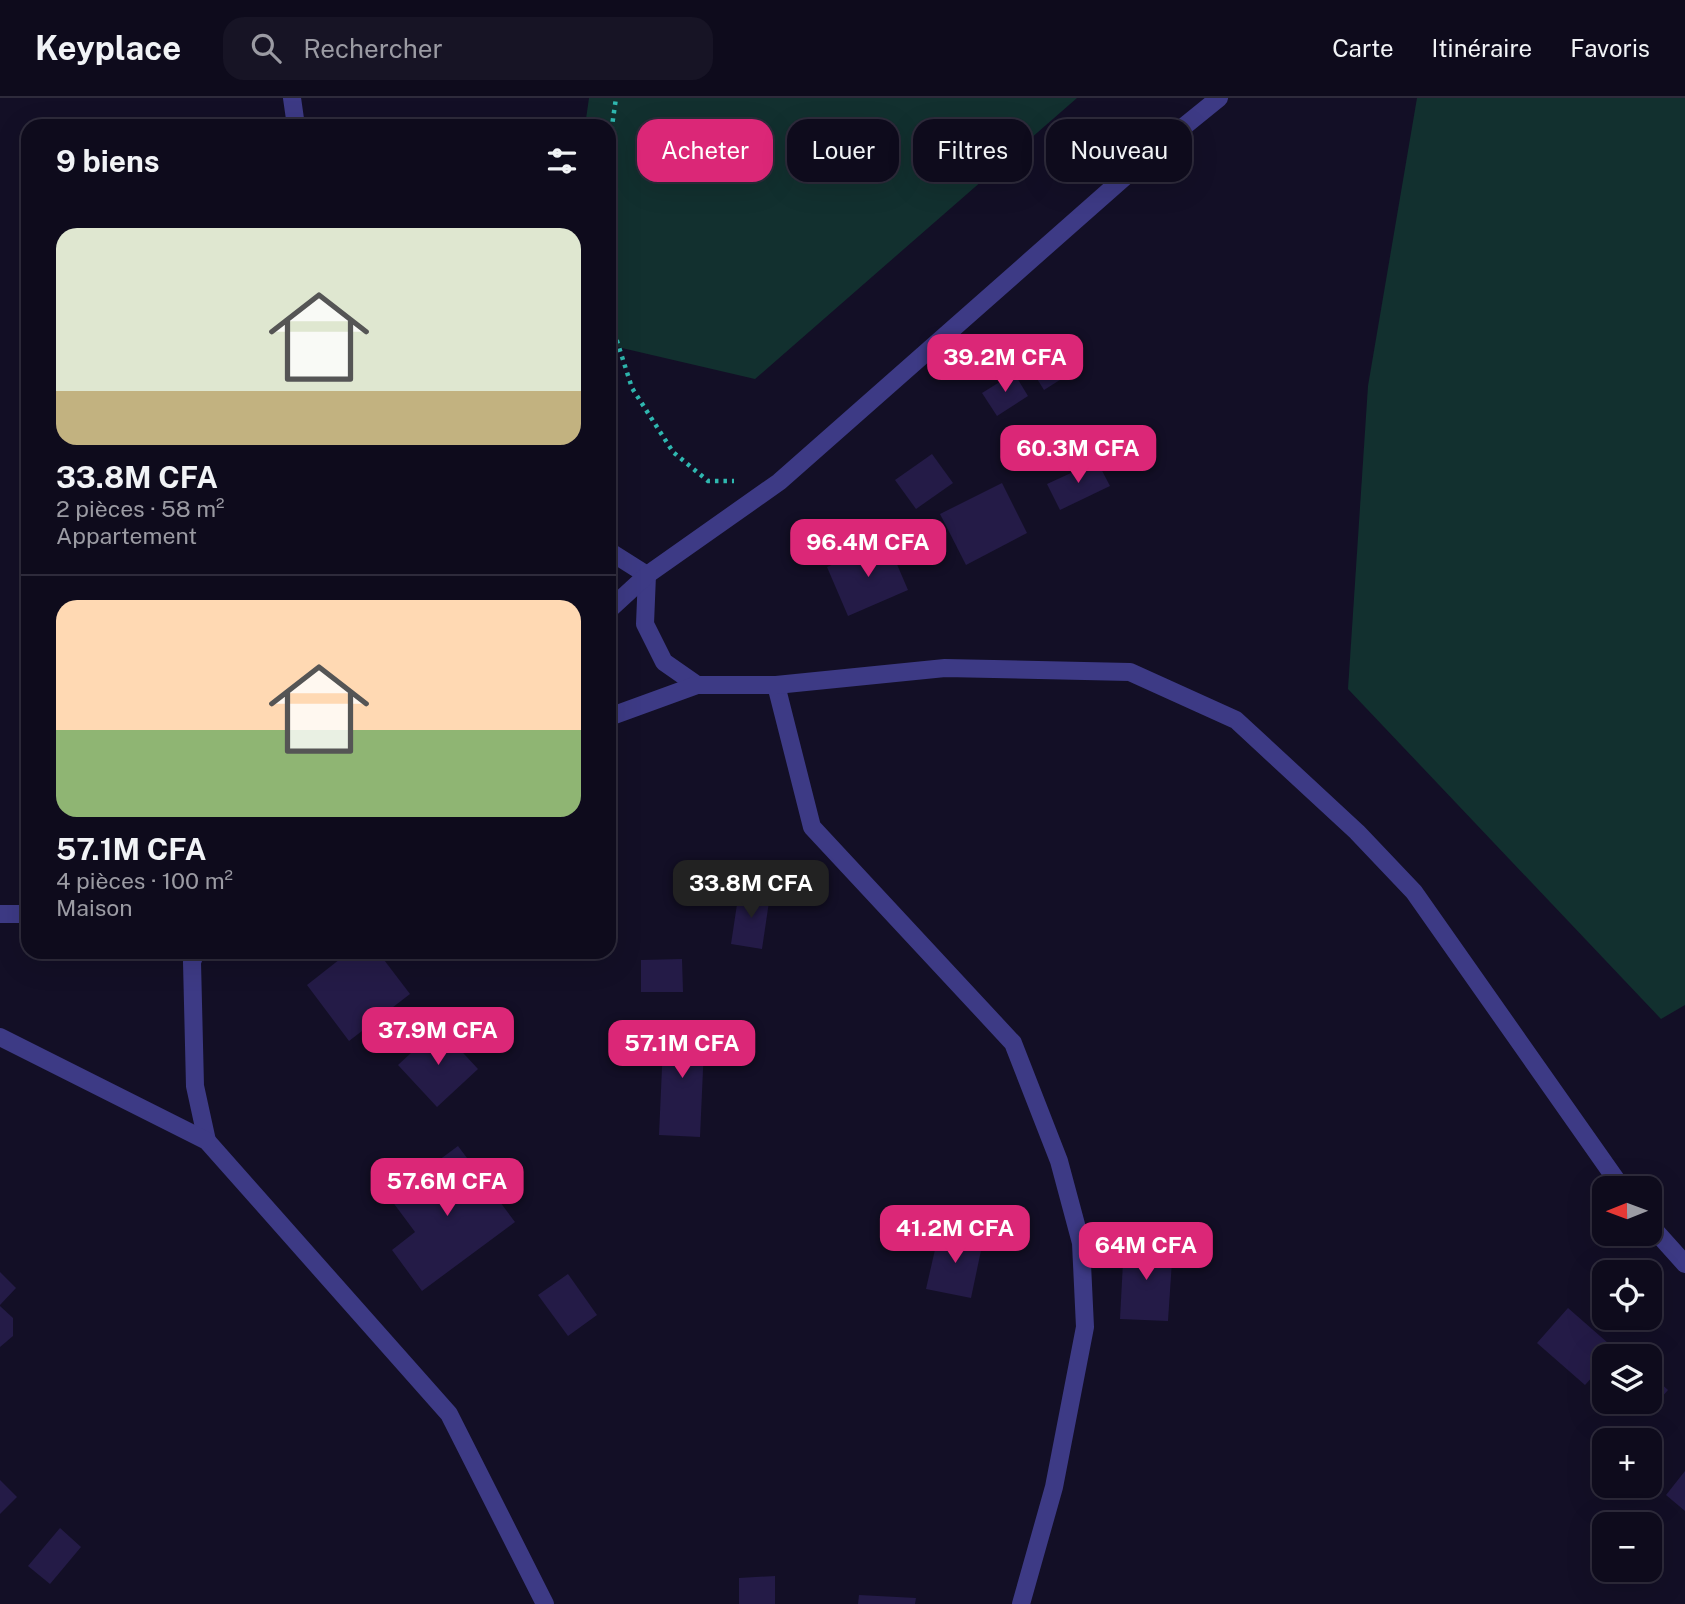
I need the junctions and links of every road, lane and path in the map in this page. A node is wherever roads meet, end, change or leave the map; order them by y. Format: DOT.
graph roads {
  1 [pos="292,98"];
  2 [pos="616,98"];
  3 [pos="1219,98"];
  4 [pos="295,119"];
  5 [pos="613,119"];
  6 [pos="616,338"];
  7 [pos="779,482"];
  8 [pos="616,555"];
  9 [pos="647,575"];
  10 [pos="616,604"];
  11 [pos="697,685"];
  12 [pos="776,685"];
  13 [pos="616,714"];
  14 [pos="0,914"];
  15 [pos="21,914"];
  16 [pos="193,959"];
  17 [pos="0,1037"];
  18 [pos="207,1141"];
  19 [pos="1614,1176"];
  20 [pos="1662,1238"];
  21 [pos="1685,1264"];
  22 [pos="545,1604"];
  23 [pos="1021,1604"];
  1 -- 4 [label="street"];
  2 -- 5 [label="path"];
  3 -- 7 [label="street"];
  6 -- 7 [label="path"];
  7 -- 9 [label="street"];
  8 -- 9 [label="street"];
  9 -- 10 [label="street"];
  9 -- 11 [label="street"];
  11 -- 12 [label="street"];
  11 -- 13 [label="street"];
  12 -- 19 [label="street"];
  12 -- 23 [label="street"];
  14 -- 15 [label="street"];
  16 -- 18 [label="street"];
  17 -- 18 [label="street"];
  18 -- 22 [label="street"];
  20 -- 21 [label="street"];
}
